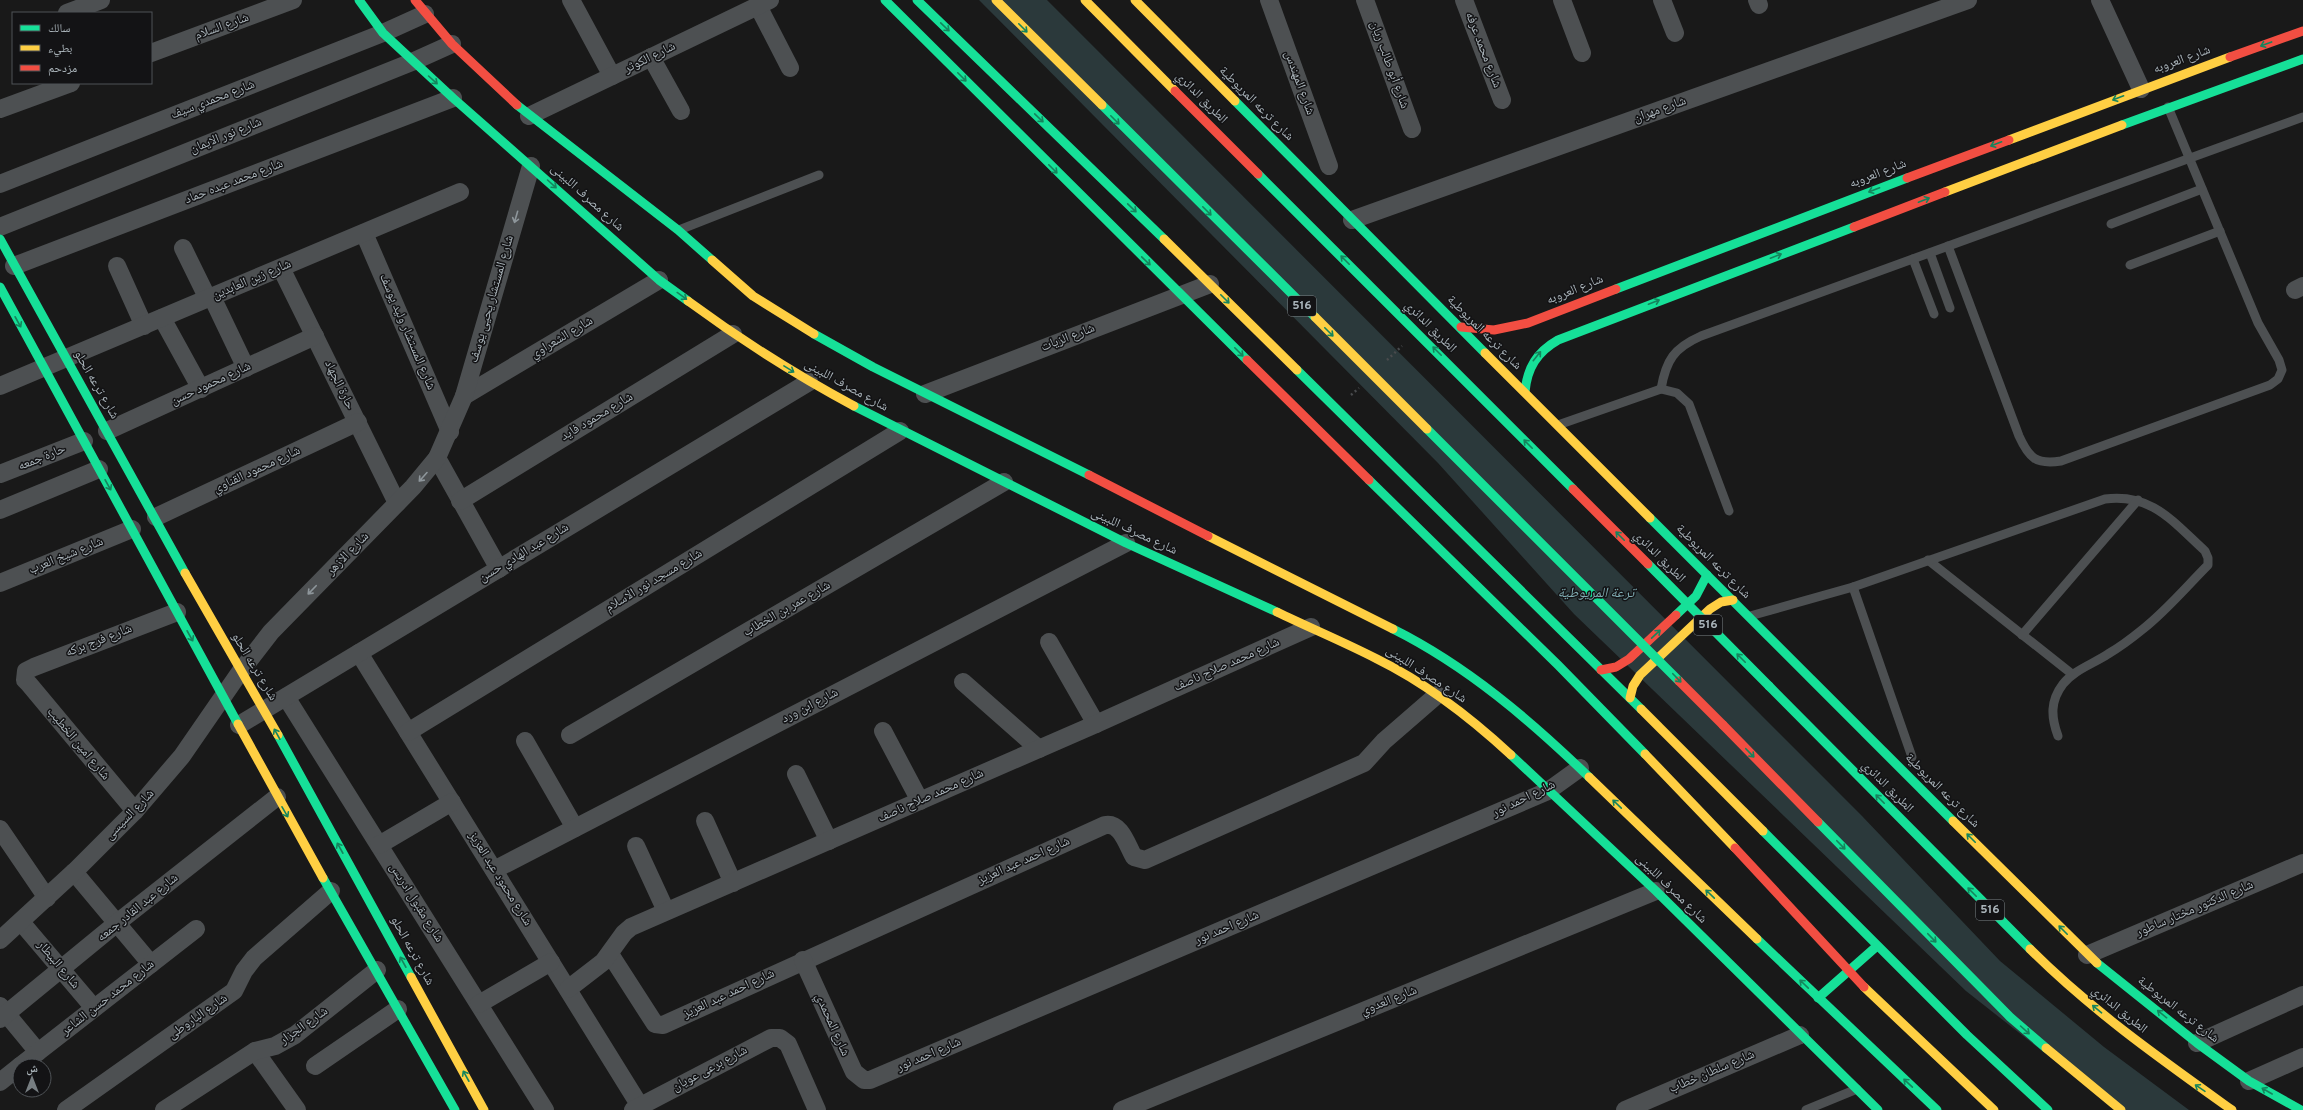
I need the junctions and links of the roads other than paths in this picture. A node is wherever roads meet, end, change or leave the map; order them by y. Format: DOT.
graph roads {
  1 [pos="101,0"];
  2 [pos="293,0"];
  3 [pos="359,0"];
  4 [pos="571,0"];
  5 [pos="885,0"];
  6 [pos="917,0"];
  7 [pos="996,0"];
  8 [pos="1085,0"];
  9 [pos="1135,0"];
  10 [pos="1269,0"];
  11 [pos="1365,0"];
  12 [pos="1464,0"];
  13 [pos="1562,0"];
  14 [pos="1662,0"];
  15 [pos="1968,0"];
  16 [pos="2100,0"];
  17 [pos="764,3"];
  18 [pos="420,7"];
  19 [pos="70,12"];
  20 [pos="2303,31"];
  21 [pos="384,33"];
  22 [pos="1675,33"];
  23 [pos="452,44"];
  24 [pos="152,53"];
  25 [pos="1582,53"];
  26 [pos="651,57"];
  27 [pos="2303,59"];
  28 [pos="412,62"];
  29 [pos="790,68"];
  30 [pos="612,76"];
  31 [pos="67,84"];
  32 [pos="2141,89"];
  33 [pos="453,98"];
  34 [pos="1502,100"];
  35 [pos="2168,107"];
  36 [pos="0,109"];
  37 [pos="681,111"];
  38 [pos="529,116"];
  39 [pos="2303,117"];
  40 [pos="1412,129"];
  41 [pos="2189,158"];
  42 [pos="531,166"];
  43 [pos="1329,166"];
  44 [pos="819,175"];
  45 [pos="0,184"];
  46 [pos="2202,189"];
  47 [pos="460,192"];
  48 [pos="1352,220"];
  49 [pos="2111,224"];
  50 [pos="0,227"];
  51 [pos="678,230"];
  52 [pos="2220,231"];
  53 [pos="364,233"];
  54 [pos="0,239"];
  55 [pos="1948,246"];
  56 [pos="183,248"];
  57 [pos="1930,253"];
  58 [pos="1913,259"];
  59 [pos="2130,265"];
  60 [pos="14,266"];
  61 [pos="117,266"];
  62 [pos="281,268"];
  63 [pos="659,280"];
  64 [pos="1210,284"];
  65 [pos="0,287"];
  66 [pos="1601,293"];
  67 [pos="1181,294"];
  68 [pos="210,298"];
  69 [pos="1950,308"];
  70 [pos="5,309"];
  71 [pos="1610,312"];
  72 [pos="1934,314"];
  73 [pos="162,318"];
  74 [pos="144,326"];
  75 [pos="1461,327"];
  76 [pos="733,334"];
  77 [pos="315,336"];
  78 [pos="66,359"];
  79 [pos="44,368"];
  80 [pos="246,368"];
  81 [pos="809,382"];
  82 [pos="0,386"];
  83 [pos="200,389"];
  84 [pos="1661,389"];
  85 [pos="1525,392"];
  86 [pos="925,394"];
  87 [pos="464,396"];
  88 [pos="358,422"];
  89 [pos="1558,425"];
  90 [pos="107,431"];
  91 [pos="900,431"];
  92 [pos="450,432"];
  93 [pos="84,441"];
  94 [pos="437,458"];
  95 [pos="99,469"];
  96 [pos="0,474"];
  97 [pos="1004,482"];
  98 [pos="2138,500"];
  99 [pos="460,501"];
  100 [pos="397,502"];
  101 [pos="0,510"];
  102 [pos="1729,511"];
  103 [pos="156,517"];
  104 [pos="132,529"];
  105 [pos="1126,543"];
  106 [pos="1928,560"];
  107 [pos="499,569"];
  108 [pos="1707,575"];
  109 [pos="0,583"];
  110 [pos="1853,587"];
  111 [pos="1733,600"];
  112 [pos="177,612"];
  113 [pos="1749,616"];
  114 [pos="1311,627"];
  115 [pos="2022,635"];
  116 [pos="1049,642"];
  117 [pos="359,653"];
  118 [pos="1601,670"];
  119 [pos="240,672"];
  120 [pos="2072,674"];
  121 [pos="25,676"];
  122 [pos="963,682"];
  123 [pos="1437,695"];
  124 [pos="223,696"];
  125 [pos="286,697"];
  126 [pos="1630,698"];
  127 [pos="264,710"];
  128 [pos="1096,724"];
  129 [pos="239,725"];
  130 [pos="883,730"];
  131 [pos="408,732"];
  132 [pos="570,735"];
  133 [pos="2058,736"];
  134 [pos="525,741"];
  135 [pos="1039,749"];
  136 [pos="1912,757"];
  137 [pos="1580,768"];
  138 [pos="796,774"];
  139 [pos="1548,791"];
  140 [pos="277,797"];
  141 [pos="920,801"];
  142 [pos="452,802"];
  143 [pos="134,811"];
  144 [pos="705,821"];
  145 [pos="575,828"];
  146 [pos="0,829"];
  147 [pos="829,841"];
  148 [pos="379,845"];
  149 [pos="636,846"];
  150 [pos="2303,863"];
  151 [pos="494,870"];
  152 [pos="74,872"];
  153 [pos="733,883"];
  154 [pos="331,891"];
  155 [pos="1656,891"];
  156 [pos="47,898"];
  157 [pos="666,911"];
  158 [pos="22,922"];
  159 [pos="117,923"];
  160 [pos="196,929"];
  161 [pos="0,940"];
  162 [pos="1877,946"];
  163 [pos="610,954"];
  164 [pos="2087,955"];
  165 [pos="803,960"];
  166 [pos="551,962"];
  167 [pos="151,964"];
  168 [pos="62,970"];
  169 [pos="377,970"];
  170 [pos="1848,972"];
  171 [pos="568,989"];
  172 [pos="2303,995"];
  173 [pos="1818,998"];
  174 [pos="479,1004"];
  175 [pos="94,1008"];
  176 [pos="398,1009"];
  177 [pos="2,1013"];
  178 [pos="1800,1035"];
  179 [pos="2197,1042"];
  180 [pos="449,1045"];
  181 [pos="255,1051"];
  182 [pos="38,1052"];
  183 [pos="431,1053"];
  184 [pos="2303,1057"];
  185 [pos="30,1058"];
  186 [pos="315,1066"];
  187 [pos="12,1072"];
  188 [pos="870,1080"];
  189 [pos="2249,1081"];
  190 [pos="0,1082"];
  191 [pos="1857,1089"];
  192 [pos="636,1108"];
  193 [pos="66,1110"];
  194 [pos="164,1110"];
  195 [pos="297,1110"];
  196 [pos="455,1110"];
  197 [pos="484,1110"];
  198 [pos="545,1110"];
  199 [pos="817,1110"];
  200 [pos="1122,1110"];
  201 [pos="1625,1110"];
  202 [pos="1806,1110"];
  203 [pos="1878,1110"];
  204 [pos="1937,1110"];
  205 [pos="1994,1110"];
  206 [pos="2048,1110"];
  207 [pos="2121,1110"];
  208 [pos="2232,1110"];
  209 [pos="2301,1110"];
  1 -- 19 [label="street"];
  2 -- 24 [label="street, شارع السلام"];
  3 -- 21 [label="main road, شارع مصرف اللبينى"];
  4 -- 30 [label="street"];
  5 -- 67 [label="main road, one-way"];
  6 -- 64 [label="main road, one-way"];
  7 -- 207 [label="main road, 516, one-way, bridge"];
  208 -- 8 [label="main road, الطريق الدائري / 516, one-way, bridge"];
  9 -- 48 [label="main road, شارع ترعه المريوطية"];
  10 -- 43 [label="street, شارع المهندس"];
  11 -- 40 [label="street, شارع أبو طالب ريان"];
  12 -- 34 [label="street, شارع محمد عرفه"];
  13 -- 25 [label="street"];
  14 -- 22 [label="street"];
  15 -- 48 [label="street, شارع مهران"];
  16 -- 32 [label="street"];
  17 -- 26 [label="street, شارع الكوثر"];
  17 -- 29 [label="street"];
  18 -- 21 [label="street, شارع محمدي سيف"];
  18 -- 23 [label="main road, شارع مصرف اللبينى"];
  20 -- 32 [label="main road, شارع العروبه, one-way"];
  21 -- 28 [label="main road, شارع مصرف اللبينى"];
  21 -- 45 [label="street, شارع محمدي سيف"];
  23 -- 28 [label="street, شارع نور الايمان"];
  23 -- 38 [label="main road, شارع مصرف اللبينى"];
  26 -- 30 [label="street, شارع الكوثر"];
  26 -- 37 [label="street"];
  27 -- 35 [label="main road"];
  28 -- 33 [label="main road, شارع مصرف اللبينى, one-way"];
  28 -- 50 [label="street, شارع نور الايمان"];
  30 -- 38 [label="street, شارع الكوثر"];
  31 -- 36 [label="street"];
  32 -- 66 [label="main road, شارع العروبه, one-way"];
  33 -- 42 [label="main road, شارع مصرف اللبينى"];
  33 -- 60 [label="street, شارع محمد عبده حماد"];
  35 -- 41 [label="lane"];
  71 -- 35 [label="main road, one-way"];
  38 -- 51 [label="main road, شارع مصرف اللبينى"];
  39 -- 41 [label="lane"];
  41 -- 46 [label="lane"];
  41 -- 55 [label="lane"];
  42 -- 63 [label="main road, شارع مصرف اللبينى, one-way"];
  42 -- 87 [label="street, شارع المستشار يحيى يوسف, one-way"];
  44 -- 51 [label="lane"];
  46 -- 49 [label="lane"];
  46 -- 52 [label="lane"];
  47 -- 53 [label="street, شارع زين العابدين"];
  48 -- 75 [label="main road, شارع ترعه المريوطية"];
  51 -- 86 [label="main road, شارع مصرف اللبينى"];
  52 -- 55 [label="lane"];
  52 -- 59 [label="lane"];
  53 -- 62 [label="street, شارع زين العابدين"];
  53 -- 92 [label="street, شارع المستشار وليد يوسف"];
  54 -- 60 [label="main road, شارع ترعه الحلو"];
  55 -- 57 [label="lane"];
  56 -- 68 [label="street"];
  57 -- 58 [label="lane"];
  57 -- 69 [label="lane"];
  58 -- 72 [label="lane"];
  58 -- 84 [label="lane"];
  60 -- 78 [label="main road, شارع ترعه الحلو"];
  61 -- 74 [label="street"];
  62 -- 68 [label="street, شارع زين العابدين"];
  62 -- 77 [label="street, حارة الجهاد"];
  63 -- 76 [label="main road, شارع مصرف اللبينى, one-way"];
  63 -- 87 [label="street, شارع الشعراوي"];
  64 -- 67 [label="street, شارع الزيات"];
  64 -- 118 [label="main road, one-way"];
  65 -- 70 [label="main road"];
  66 -- 71 [label="main road"];
  66 -- 75 [label="main road, شارع العروبه"];
  67 -- 86 [label="street, شارع الزيات"];
  67 -- 170 [label="main road, one-way"];
  68 -- 73 [label="street, شارع زين العابدين"];
  68 -- 80 [label="street"];
  70 -- 79 [label="main road, one-way"];
  85 -- 71 [label="main road, one-way"];
  73 -- 74 [label="street, شارع زين العابدين"];
  73 -- 83 [label="street"];
  74 -- 78 [label="street, شارع زين العابدين"];
  75 -- 85 [label="main road, شارع ترعه المريوطية"];
  76 -- 81 [label="main road, شارع مصرف اللبينى, one-way"];
  76 -- 99 [label="street, شارع محمود فايد"];
  77 -- 80 [label="street, شارع محمود حسن"];
  77 -- 88 [label="street, حارة الجهاد"];
  78 -- 79 [label="street, شارع زين العابدين"];
  78 -- 90 [label="main road, شارع ترعه الحلو"];
  79 -- 82 [label="street, شارع زين العابدين"];
  79 -- 93 [label="main road"];
  80 -- 83 [label="street, شارع محمود حسن"];
  81 -- 91 [label="main road, شارع مصرف اللبينى"];
  81 -- 107 [label="street, شارع عبد الهادي حسن"];
  83 -- 90 [label="street, شارع محمود حسن"];
  84 -- 89 [label="lane"];
  84 -- 102 [label="lane"];
  85 -- 89 [label="main road, شارع ترعه المريوطية"];
  86 -- 137 [label="main road, شارع مصرف اللبينى"];
  87 -- 92 [label="street, شارع المستشار يحيى يوسف"];
  88 -- 100 [label="street, حارة الجهاد"];
  88 -- 103 [label="street, شارع محمود القناوي"];
  89 -- 108 [label="main road, شارع ترعه المريوطية"];
  90 -- 103 [label="main road, شارع ترعه الحلو"];
  91 -- 97 [label="main road, شارع مصرف اللبينى"];
  91 -- 131 [label="street, شارع مسجد نور الاسلام"];
  92 -- 94 [label="street, شارع الازهر"];
  93 -- 95 [label="main road"];
  93 -- 96 [label="street, حارة جمعه"];
  94 -- 99 [label="street"];
  94 -- 100 [label="street, شارع الازهر, one-way"];
  95 -- 101 [label="street"];
  95 -- 104 [label="main road, one-way"];
  97 -- 105 [label="main road, شارع مصرف اللبينى"];
  97 -- 132 [label="street, شارع عمر بن الخطاب"];
  98 -- 106 [label="lane"];
  98 -- 115 [label="lane"];
  98 -- 120 [label="lane"];
  99 -- 107 [label="street"];
  100 -- 119 [label="street, شارع الازهر, one-way"];
  103 -- 119 [label="main road, شارع ترعه الحلو"];
  104 -- 109 [label="street, شارع شيخ العرب"];
  104 -- 112 [label="main road"];
  105 -- 114 [label="main road, شارع مصرف اللبينى"];
  105 -- 145 [label="street, شارع ابن ورد"];
  106 -- 110 [label="lane"];
  106 -- 115 [label="lane"];
  107 -- 117 [label="street, شارع عبد الهادي حسن"];
  108 -- 111 [label="main road, شارع ترعه المريوطية"];
  118 -- 108 [label="main road, one-way, bridge"];
  110 -- 113 [label="lane"];
  110 -- 136 [label="lane"];
  111 -- 113 [label="main road, شارع ترعه المريوطية"];
  111 -- 126 [label="main road, bridge"];
  112 -- 121 [label="street, شارع فرج بركه"];
  112 -- 124 [label="main road, one-way"];
  164 -- 113 [label="main road, شارع ترعه المريوطية, one-way"];
  114 -- 123 [label="main road, شارع مصرف اللبينى"];
  114 -- 128 [label="street, شارع محمد صلاح ناصف"];
  115 -- 120 [label="lane"];
  116 -- 128 [label="street"];
  117 -- 125 [label="street, شارع عبد الهادي حسن"];
  117 -- 131 [label="street, شارع محمود عبد العزيز"];
  118 -- 126 [label="main road"];
  119 -- 124 [label="street, شارع السيسى"];
  119 -- 127 [label="main road, شارع ترعه الحلو"];
  120 -- 133 [label="lane"];
  121 -- 143 [label="street, شارع امين الخطيب"];
  122 -- 135 [label="street"];
  123 -- 139 [label="main road, شارع مصرف اللبينى"];
  123 -- 165 [label="street, شارع احمد عبد العزيز"];
  124 -- 129 [label="main road"];
  124 -- 143 [label="street, شارع السيسى"];
  125 -- 127 [label="street, شارع عبد الهادي حسن"];
  125 -- 148 [label="street, شارع مقبول ادريس"];
  126 -- 162 [label="main road"];
  127 -- 129 [label="street, شارع عبد الهادي حسن"];
  180 -- 127 [label="main road, شارع ترعه الحلو, one-way"];
  128 -- 135 [label="street, شارع محمد صلاح ناصف"];
  129 -- 140 [label="main road"];
  130 -- 141 [label="street"];
  131 -- 142 [label="street, شارع محمود عبد العزيز"];
  134 -- 145 [label="street"];
  135 -- 141 [label="street, شارع محمد صلاح ناصف"];
  137 -- 139 [label="street, شارع احمد نور"];
  173 -- 137 [label="main road, شارع مصرف اللبينى, one-way"];
  138 -- 147 [label="street"];
  139 -- 155 [label="main road, شارع مصرف اللبينى"];
  139 -- 188 [label="street, شارع احمد نور"];
  140 -- 154 [label="main road, one-way"];
  140 -- 159 [label="street, شارع عبد القادر جمعه"];
  141 -- 147 [label="street, شارع محمد صلاح ناصف"];
  142 -- 148 [label="street"];
  142 -- 151 [label="street, شارع محمود عبد العزيز"];
  143 -- 152 [label="street, شارع السيسى"];
  144 -- 153 [label="street"];
  145 -- 151 [label="street, شارع ابن ورد"];
  146 -- 156 [label="street"];
  147 -- 153 [label="street, شارع محمد صلاح ناصف"];
  148 -- 174 [label="street, شارع مقبول ادريس"];
  149 -- 157 [label="street"];
  150 -- 164 [label="street, شارع الدكتور مختار ساطور"];
  151 -- 166 [label="street, شارع محمود عبد العزيز"];
  152 -- 156 [label="street, شارع السيسى"];
  152 -- 159 [label="street"];
  153 -- 157 [label="street, شارع محمد صلاح ناصف"];
  154 -- 169 [label="main road"];
  154 -- 193 [label="street, شارع الباروطى"];
  155 -- 178 [label="main road, شارع مصرف اللبينى"];
  155 -- 200 [label="street, شارع العدوي"];
  156 -- 158 [label="street, شارع السيسى"];
  157 -- 163 [label="street, شارع محمد صلاح ناصف"];
  158 -- 161 [label="street, شارع السيسى"];
  158 -- 168 [label="street, شارع البيطار"];
  159 -- 167 [label="street"];
  159 -- 168 [label="street, شارع عبد القادر جمعه"];
  160 -- 167 [label="street, شارع محمد حسن الشاعر"];
  162 -- 170 [label="main road"];
  162 -- 206 [label="main road"];
  163 -- 165 [label="street, شارع احمد عبد العزيز"];
  163 -- 171 [label="street, شارع محمد صلاح ناصف"];
  179 -- 164 [label="main road, شارع ترعه المريوطية, one-way"];
  165 -- 188 [label="street, شارع المحمدي"];
  166 -- 171 [label="street, شارع محمود عبد العزيز"];
  166 -- 174 [label="street"];
  167 -- 175 [label="street, شارع محمد حسن الشاعر"];
  168 -- 175 [label="street, شارع البيطار"];
  168 -- 177 [label="street, شارع عبد القادر جمعه"];
  169 -- 176 [label="main road"];
  169 -- 181 [label="street, شارع الجزار"];
  170 -- 173 [label="main road"];
  170 -- 205 [label="main road"];
  171 -- 192 [label="street, شارع محمود عبد العزيز"];
  172 -- 179 [label="street"];
  204 -- 173 [label="main road, شارع مصرف اللبينى, one-way"];
  174 -- 198 [label="street, شارع مقبول ادريس"];
  175 -- 182 [label="street, شارع محمد حسن الشاعر"];
  176 -- 183 [label="main road"];
  176 -- 186 [label="street"];
  177 -- 182 [label="street"];
  178 -- 191 [label="main road, شارع مصرف اللبينى"];
  178 -- 201 [label="street, شارع سلطان خطاب"];
  179 -- 189 [label="main road, شارع ترعه المريوطية"];
  180 -- 183 [label="main road"];
  197 -- 180 [label="main road, شارع ترعه الحلو, one-way"];
  181 -- 194 [label="street, شارع الجزار"];
  181 -- 195 [label="street"];
  182 -- 185 [label="street, شارع محمد حسن الشاعر"];
  183 -- 196 [label="main road"];
  184 -- 189 [label="street"];
  187 -- 190 [label="street, شارع محمد حسن الشاعر"];
  209 -- 189 [label="main road, شارع ترعه المريوطية, one-way"];
  191 -- 202 [label="lane"];
  191 -- 203 [label="main road, شارع مصرف اللبينى"];
  192 -- 199 [label="street, شارع برعى عويان"];
}
